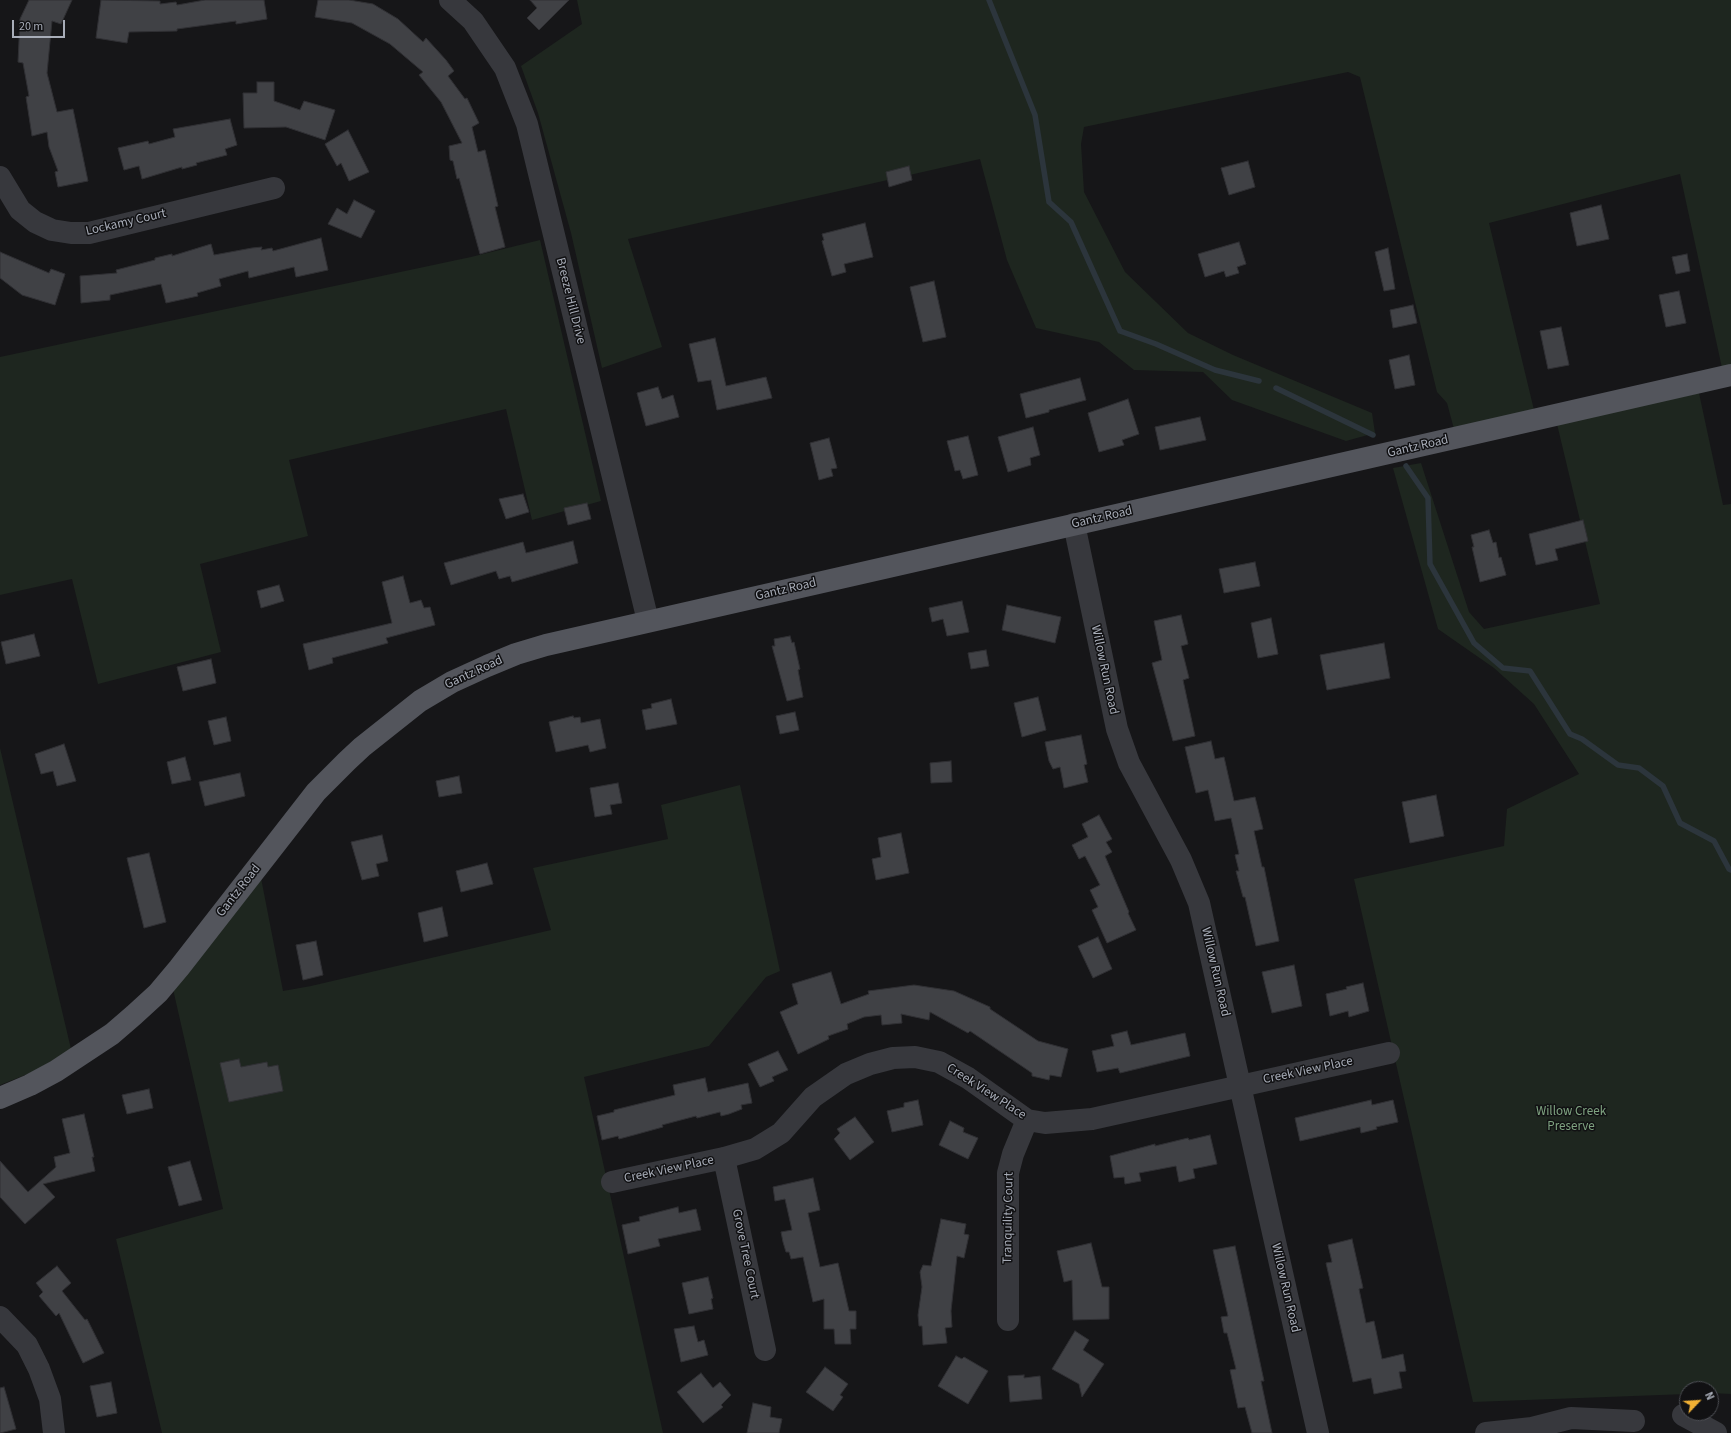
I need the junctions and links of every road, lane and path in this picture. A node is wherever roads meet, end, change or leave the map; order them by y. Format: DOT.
graph roads {
  1 [pos="450,0"];
  2 [pos="0,177"];
  3 [pos="274,188"];
  4 [pos="1731,375"];
  5 [pos="1074,524"];
  6 [pos="648,621"];
  7 [pos="1389,1053"];
  8 [pos="1240,1086"];
  9 [pos="0,1098"];
  10 [pos="1027,1120"];
  11 [pos="724,1158"];
  12 [pos="612,1182"];
  13 [pos="0,1316"];
  14 [pos="1008,1320"];
  15 [pos="765,1350"];
  16 [pos="1634,1421"];
  17 [pos="1692,1421"];
  18 [pos="1550,1428"];
  19 [pos="54,1433"];
  20 [pos="1318,1433"];
  21 [pos="1486,1433"];
  22 [pos="1716,1433"];
  1 -- 6 [label="street, Breeze Hill Drive"];
  2 -- 3 [label="street, Lockamy Court"];
  4 -- 5 [label="main road, Gantz Road"];
  5 -- 6 [label="main road, Gantz Road"];
  5 -- 8 [label="street, Willow Run Road"];
  6 -- 9 [label="main road, Gantz Road"];
  7 -- 8 [label="street, Creek View Place"];
  8 -- 10 [label="street, Creek View Place"];
  8 -- 20 [label="street, Willow Run Road"];
  10 -- 11 [label="street, Creek View Place"];
  10 -- 14 [label="street, Tranquility Court"];
  11 -- 12 [label="street, Creek View Place"];
  11 -- 15 [label="street, Grove Tree Court"];
  13 -- 19 [label="street"];
  16 -- 18 [label="street"];
  17 -- 22 [label="street"];
  18 -- 21 [label="street"];
}
